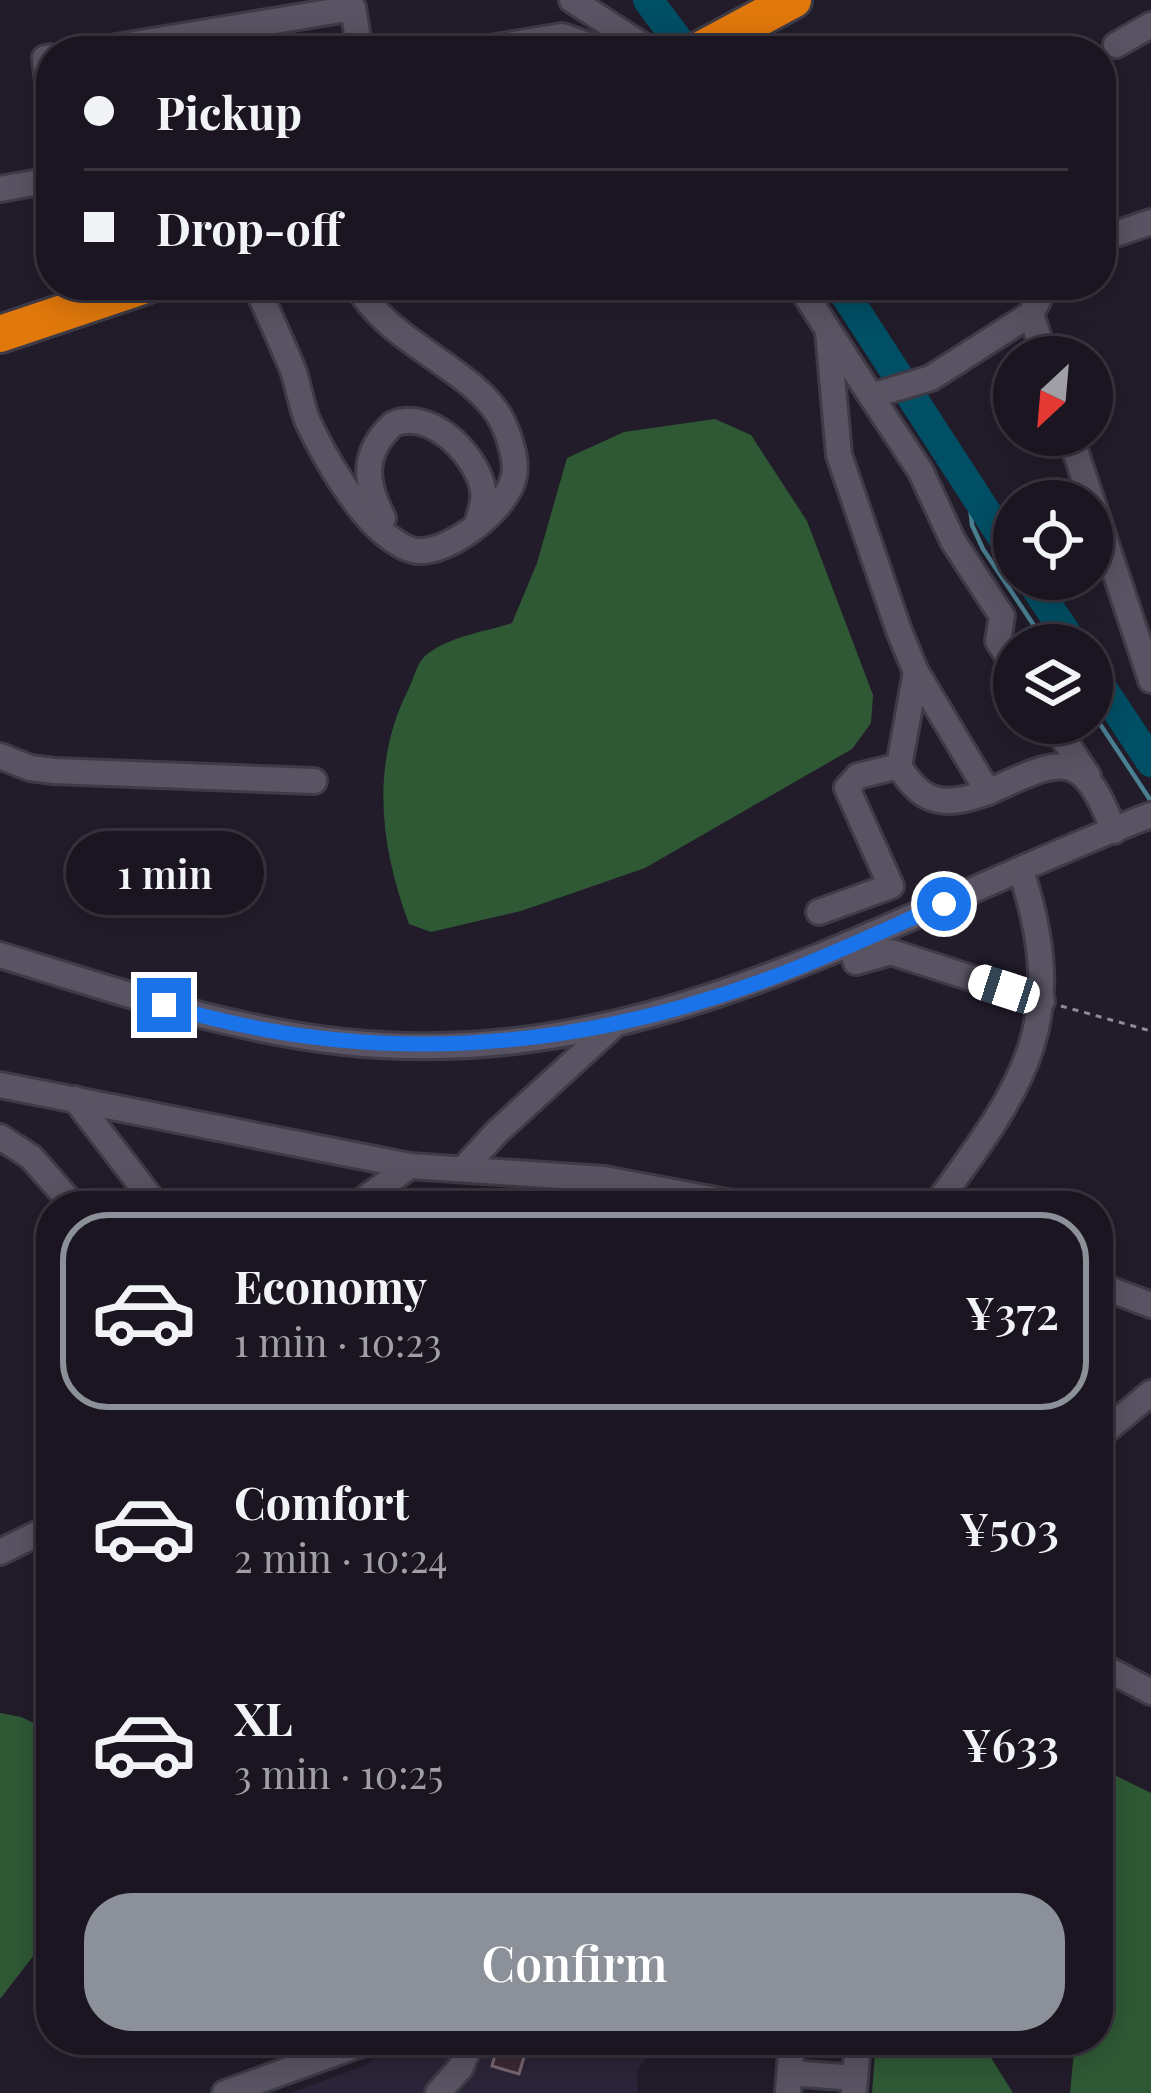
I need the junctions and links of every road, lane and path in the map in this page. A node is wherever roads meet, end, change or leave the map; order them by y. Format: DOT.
graph roads {
  1 [pos="572,0"];
  2 [pos="793,0"];
  3 [pos="1151,25"];
  4 [pos="185,36"];
  5 [pos="358,36"];
  6 [pos="628,36"];
  7 [pos="726,36"];
  8 [pos="1116,45"];
  9 [pos="36,183"];
  10 [pos="0,189"];
  11 [pos="1151,222"];
  12 [pos="1116,233"];
  13 [pos="80,300"];
  14 [pos="263,300"];
  15 [pos="368,300"];
  16 [pos="808,300"];
  17 [pos="1038,300"];
  18 [pos="1031,314"];
  19 [pos="821,320"];
  20 [pos="0,334"];
  21 [pos="1038,336"];
  22 [pos="875,394"];
  23 [pos="1077,456"];
  24 [pos="477,524"];
  25 [pos="396,541"];
  26 [pos="1001,624"];
  27 [pos="916,673"];
  28 [pos="1151,680"];
  29 [pos="1067,744"];
  30 [pos="0,756"];
  31 [pos="898,766"];
  32 [pos="1089,778"];
  33 [pos="314,781"];
  34 [pos="988,792"];
  35 [pos="1145,818"];
  36 [pos="1114,831"];
  37 [pos="1021,871"];
  38 [pos="820,912"];
  39 [pos="850,945"];
  40 [pos="0,955"];
  41 [pos="1042,1001"];
  42 [pos="615,1025"];
  43 [pos="1151,1031"];
  44 [pos="0,1085"];
  45 [pos="75,1099"];
  46 [pos="0,1137"];
  47 [pos="410,1166"];
  48 [pos="464,1168"];
  49 [pos="61,1191"];
  50 [pos="146,1191"];
  51 [pos="376,1191"];
  52 [pos="668,1191"];
  53 [pos="945,1191"];
  54 [pos="1113,1291"];
  55 [pos="1151,1306"];
  56 [pos="1151,1393"];
  57 [pos="1113,1425"];
  58 [pos="36,1534"];
  59 [pos="0,1552"];
  60 [pos="1113,1672"];
  61 [pos="1151,1693"];
  62 [pos="330,2055"];
  63 [pos="466,2055"];
  64 [pos="857,2055"];
  65 [pos="789,2083"];
  66 [pos="854,2086"];
  67 [pos="225,2093"];
  68 [pos="439,2093"];
  1 -- 6 [label="street"];
  2 -- 7 [label="highway"];
  3 -- 8 [label="street"];
  4 -- 5 [label="street"];
  9 -- 10 [label="street"];
  11 -- 12 [label="street"];
  13 -- 20 [label="highway"];
  14 -- 25 [label="street"];
  15 -- 24 [label="street"];
  16 -- 19 [label="street"];
  17 -- 18 [label="street"];
  18 -- 21 [label="street"];
  18 -- 22 [label="street"];
  19 -- 22 [label="street"];
  19 -- 27 [label="street"];
  22 -- 26 [label="street"];
  23 -- 28 [label="street"];
  24 -- 25 [label="street"];
  24 -- 25 [label="street"];
  27 -- 31 [label="street"];
  27 -- 34 [label="street"];
  29 -- 32 [label="street"];
  30 -- 33 [label="street"];
  31 -- 34 [label="street"];
  31 -- 38 [label="street"];
  32 -- 34 [label="street"];
  32 -- 36 [label="street"];
  35 -- 36 [label="street"];
  36 -- 37 [label="street"];
  37 -- 39 [label="street"];
  37 -- 41 [label="street"];
  39 -- 41 [label="street"];
  39 -- 42 [label="street"];
  40 -- 42 [label="street"];
  41 -- 43 [label="path"];
  41 -- 53 [label="street"];
  42 -- 48 [label="street"];
  44 -- 45 [label="street"];
  45 -- 47 [label="street"];
  45 -- 50 [label="street"];
  46 -- 49 [label="street"];
  47 -- 48 [label="street"];
  47 -- 51 [label="street"];
  48 -- 52 [label="street"];
  54 -- 55 [label="street"];
  56 -- 57 [label="street"];
  58 -- 59 [label="street"];
  60 -- 61 [label="street"];
  62 -- 67 [label="street"];
  63 -- 68 [label="street"];
  64 -- 66 [label="street"];
  65 -- 66 [label="street"];
}
